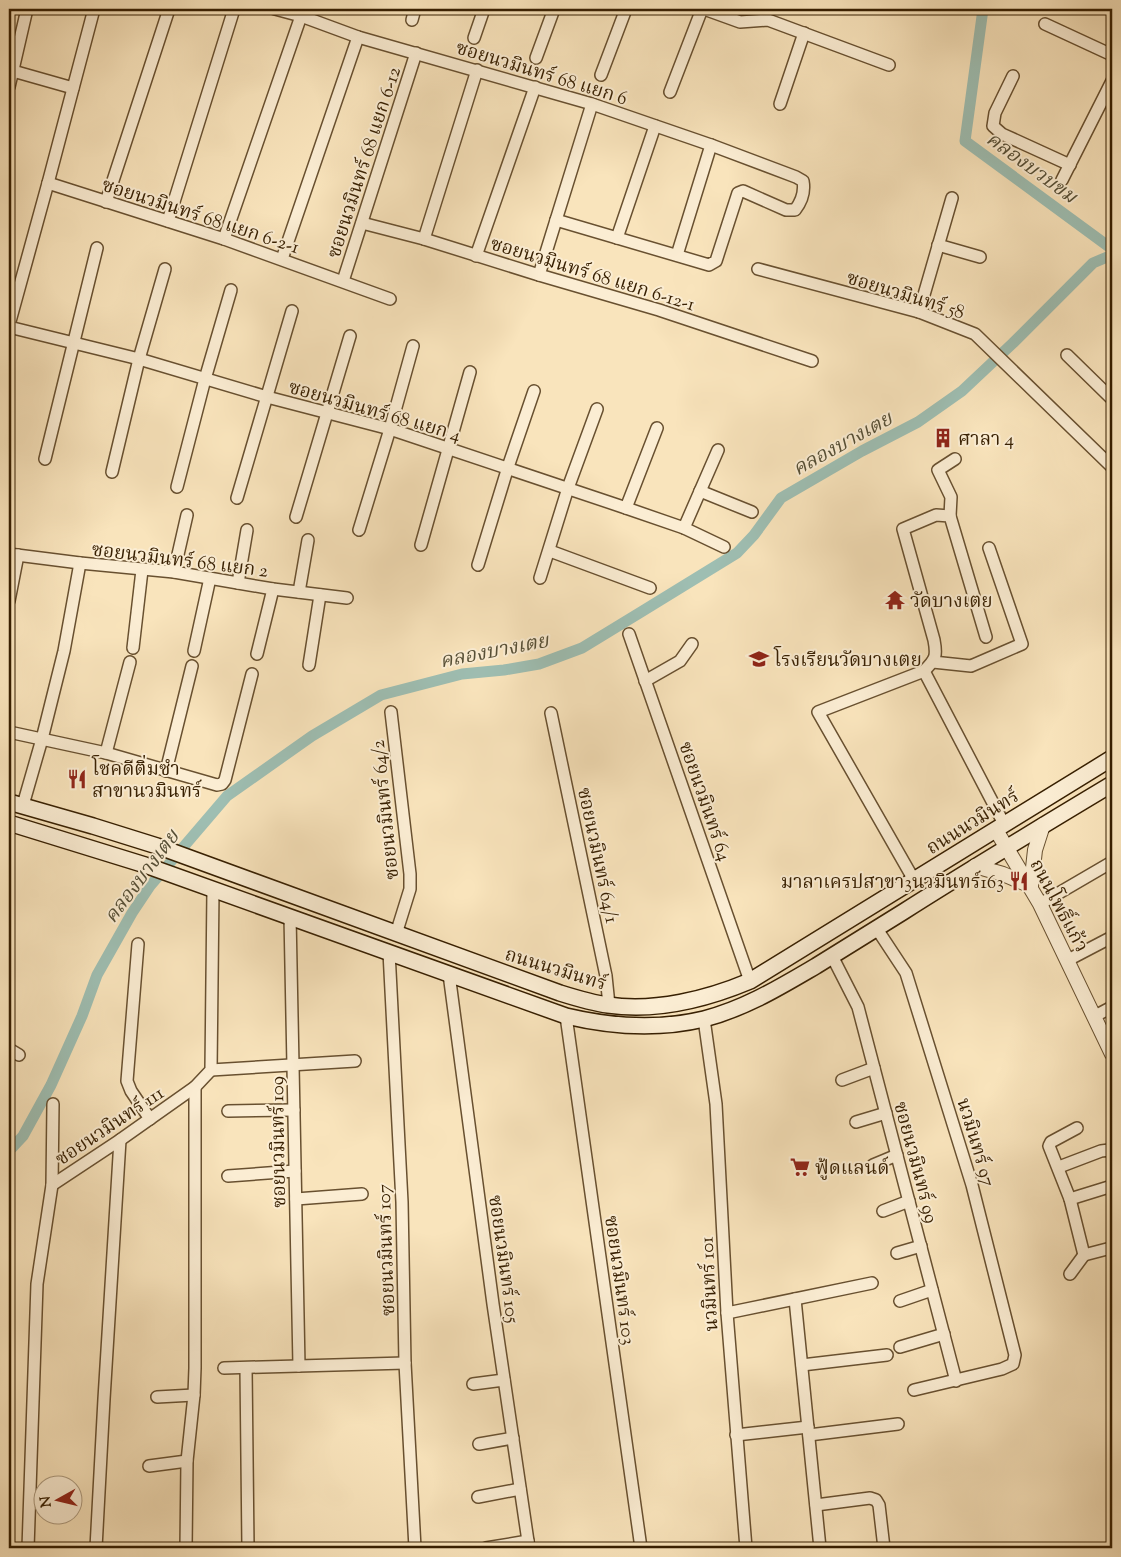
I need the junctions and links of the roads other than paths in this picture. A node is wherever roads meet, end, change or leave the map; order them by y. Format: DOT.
graph roads {
  1 [pos="27,9"];
  2 [pos="94,9"];
  3 [pos="169,9"];
  4 [pos="234,9"];
  5 [pos="275,9"];
  6 [pos="484,9"];
  7 [pos="554,9"];
  8 [pos="626,9"];
  9 [pos="703,9"];
  10 [pos="301,16"];
  11 [pos="1045,24"];
  12 [pos="804,33"];
  13 [pos="358,37"];
  14 [pos="474,38"];
  15 [pos="416,53"];
  16 [pos="1112,55"];
  17 [pos="536,58"];
  18 [pos="889,65"];
  19 [pos="477,70"];
  20 [pos="13,71"];
  21 [pos="601,75"];
  22 [pos="1013,76"];
  23 [pos="1112,81"];
  24 [pos="9,87"];
  25 [pos="73,88"];
  26 [pos="535,88"];
  27 [pos="670,92"];
  28 [pos="592,104"];
  29 [pos="780,104"];
  30 [pos="655,126"];
  31 [pos="711,145"];
  32 [pos="1070,165"];
  33 [pos="1062,180"];
  34 [pos="48,183"];
  35 [pos="952,198"];
  36 [pos="106,202"];
  37 [pos="556,220"];
  38 [pos="168,221"];
  39 [pos="362,223"];
  40 [pos="424,238"];
  41 [pos="617,238"];
  42 [pos="224,240"];
  43 [pos="938,245"];
  44 [pos="97,248"];
  45 [pos="677,255"];
  46 [pos="476,256"];
  47 [pos="980,257"];
  48 [pos="282,259"];
  49 [pos="165,269"];
  50 [pos="758,269"];
  51 [pos="539,276"];
  52 [pos="343,281"];
  53 [pos="231,290"];
  54 [pos="390,299"];
  55 [pos="292,310"];
  56 [pos="919,312"];
  57 [pos="9,326"];
  58 [pos="350,336"];
  59 [pos="72,343"];
  60 [pos="413,346"];
  61 [pos="1067,355"];
  62 [pos="139,358"];
  63 [pos="812,361"];
  64 [pos="470,372"];
  65 [pos="205,379"];
  66 [pos="534,390"];
  67 [pos="267,397"];
  68 [pos="1112,399"];
  69 [pos="597,410"];
  70 [pos="327,413"];
  71 [pos="657,428"];
  72 [pos="390,430"];
  73 [pos="449,449"];
  74 [pos="718,450"];
  75 [pos="45,458"];
  76 [pos="955,459"];
  77 [pos="1112,467"];
  78 [pos="508,468"];
  79 [pos="112,472"];
  80 [pos="177,487"];
  81 [pos="568,488"];
  82 [pos="700,491"];
  83 [pos="238,498"];
  84 [pos="626,508"];
  85 [pos="752,512"];
  86 [pos="186,515"];
  87 [pos="950,516"];
  88 [pos="296,517"];
  89 [pos="684,528"];
  90 [pos="247,530"];
  91 [pos="359,530"];
  92 [pos="308,540"];
  93 [pos="421,545"];
  94 [pos="724,546"];
  95 [pos="989,548"];
  96 [pos="550,551"];
  97 [pos="13,555"];
  98 [pos="80,564"];
  99 [pos="478,565"];
  100 [pos="142,570"];
  101 [pos="174,572"];
  102 [pos="210,578"];
  103 [pos="540,578"];
  104 [pos="238,583"];
  105 [pos="650,588"];
  106 [pos="272,589"];
  107 [pos="299,592"];
  108 [pos="320,595"];
  109 [pos="347,598"];
  110 [pos="9,601"];
  111 [pos="629,634"];
  112 [pos="986,637"];
  113 [pos="692,644"];
  114 [pos="133,648"];
  115 [pos="194,651"];
  116 [pos="257,654"];
  117 [pos="130,662"];
  118 [pos="933,662"];
  119 [pos="192,666"];
  120 [pos="309,666"];
  121 [pos="924,671"];
  122 [pos="252,674"];
  123 [pos="646,681"];
  124 [pos="391,712"];
  125 [pos="552,713"];
  126 [pos="9,732"];
  127 [pos="42,739"];
  128 [pos="106,753"];
  129 [pos="1112,758"];
  130 [pos="166,771"];
  131 [pos="1112,784"];
  132 [pos="16,804"];
  133 [pos="9,823"];
  134 [pos="1043,825"];
  135 [pos="1000,827"];
  136 [pos="1007,848"];
  137 [pos="1112,862"];
  138 [pos="975,866"];
  139 [pos="914,880"];
  140 [pos="1031,886"];
  141 [pos="213,890"];
  142 [pos="1040,904"];
  143 [pos="290,916"];
  144 [pos="877,929"];
  145 [pos="396,934"];
  146 [pos="1112,937"];
  147 [pos="138,944"];
  148 [pos="388,952"];
  149 [pos="832,956"];
  150 [pos="1068,960"];
  151 [pos="450,974"];
  152 [pos="750,980"];
  153 [pos="609,1006"];
  154 [pos="1112,1007"];
  155 [pos="566,1016"];
  156 [pos="1095,1016"];
  157 [pos="704,1018"];
  158 [pos="1112,1054"];
  159 [pos="355,1061"];
  160 [pos="293,1065"];
  161 [pos="874,1068"];
  162 [pos="212,1070"];
  163 [pos="842,1080"];
  164 [pos="195,1087"];
  165 [pos="54,1104"];
  166 [pos="294,1110"];
  167 [pos="228,1111"];
  168 [pos="886,1113"];
  169 [pos="150,1118"];
  170 [pos="856,1122"];
  171 [pos="1077,1128"];
  172 [pos="120,1140"];
  173 [pos="1112,1154"];
  174 [pos="897,1155"];
  175 [pos="873,1165"];
  176 [pos="1058,1167"];
  177 [pos="295,1171"];
  178 [pos="228,1176"];
  179 [pos="52,1185"];
  180 [pos="1112,1186"];
  181 [pos="362,1194"];
  182 [pos="296,1198"];
  183 [pos="1070,1199"];
  184 [pos="909,1201"];
  185 [pos="883,1211"];
  186 [pos="921,1246"];
  187 [pos="1108,1250"];
  188 [pos="897,1253"];
  189 [pos="1084,1255"];
  190 [pos="1070,1274"];
  191 [pos="872,1284"];
  192 [pos="932,1290"];
  193 [pos="795,1299"];
  194 [pos="900,1301"];
  195 [pos="727,1313"];
  196 [pos="944,1334"];
  197 [pos="900,1347"];
  198 [pos="887,1355"];
  199 [pos="405,1363"];
  200 [pos="802,1365"];
  201 [pos="299,1366"];
  202 [pos="224,1368"];
  203 [pos="246,1368"];
  204 [pos="504,1380"];
  205 [pos="956,1381"];
  206 [pos="473,1384"];
  207 [pos="914,1390"];
  208 [pos="194,1395"];
  209 [pos="157,1397"];
  210 [pos="898,1424"];
  211 [pos="808,1431"];
  212 [pos="736,1435"];
  213 [pos="513,1438"];
  214 [pos="479,1444"];
  215 [pos="187,1461"];
  216 [pos="149,1466"];
  217 [pos="520,1489"];
  218 [pos="478,1496"];
  219 [pos="816,1505"];
  220 [pos="529,1545"];
  221 [pos="28,1548"];
  222 [pos="96,1548"];
  223 [pos="186,1548"];
  224 [pos="248,1548"];
  225 [pos="415,1548"];
  226 [pos="486,1548"];
  227 [pos="642,1548"];
  228 [pos="746,1548"];
  229 [pos="820,1548"];
  230 [pos="884,1548"];
  1 -- 20 [label="street"];
  2 -- 25 [label="street"];
  3 -- 36 [label="street"];
  4 -- 38 [label="street"];
  5 -- 10 [label="street, ซอยนวมินทร์ 68 แยก 6"];
  6 -- 14 [label="street"];
  7 -- 17 [label="street"];
  8 -- 21 [label="street"];
  9 -- 12 [label="street"];
  9 -- 27 [label="street"];
  10 -- 13 [label="street, ซอยนวมินทร์ 68 แยก 6"];
  10 -- 42 [label="street"];
  11 -- 16 [label="street"];
  12 -- 18 [label="street"];
  12 -- 29 [label="street"];
  13 -- 15 [label="street, ซอยนวมินทร์ 68 แยก 6"];
  13 -- 48 [label="street"];
  15 -- 19 [label="street, ซอยนวมินทร์ 68 แยก 6"];
  15 -- 39 [label="street, ซอยนวมินทร์ 68 แยก 6-12"];
  19 -- 26 [label="street, ซอยนวมินทร์ 68 แยก 6"];
  19 -- 40 [label="street"];
  20 -- 24 [label="street"];
  20 -- 25 [label="street"];
  22 -- 32 [label="street"];
  23 -- 32 [label="street"];
  25 -- 34 [label="street"];
  26 -- 28 [label="street, ซอยนวมินทร์ 68 แยก 6"];
  26 -- 46 [label="street"];
  28 -- 30 [label="street, ซอยนวมินทร์ 68 แยก 6"];
  28 -- 37 [label="street"];
  30 -- 31 [label="street, ซอยนวมินทร์ 68 แยก 6"];
  30 -- 41 [label="street"];
  31 -- 45 [label="street"];
  31 -- 45 [label="street, ซอยนวมินทร์ 68 แยก 6"];
  32 -- 33 [label="street"];
  34 -- 36 [label="street, ซอยนวมินทร์ 68 แยก 6-2-1"];
  34 -- 57 [label="street"];
  35 -- 43 [label="street"];
  36 -- 38 [label="street, ซอยนวมินทร์ 68 แยก 6-2-1"];
  37 -- 41 [label="street"];
  37 -- 51 [label="street"];
  38 -- 42 [label="street, ซอยนวมินทร์ 68 แยก 6-2-1"];
  39 -- 40 [label="street, ซอยนวมินทร์ 68 แยก 6-12-1"];
  39 -- 52 [label="street, ซอยนวมินทร์ 68 แยก 6-12"];
  40 -- 46 [label="street, ซอยนวมินทร์ 68 แยก 6-12-1"];
  41 -- 45 [label="street"];
  42 -- 48 [label="street, ซอยนวมินทร์ 68 แยก 6-2-1"];
  43 -- 47 [label="street"];
  43 -- 56 [label="street"];
  44 -- 59 [label="street"];
  46 -- 51 [label="street, ซอยนวมินทร์ 68 แยก 6-12-1"];
  48 -- 52 [label="street, ซอยนวมินทร์ 68 แยก 6-2-1"];
  49 -- 62 [label="street"];
  50 -- 56 [label="street, ซอยนวมินทร์ 58"];
  51 -- 63 [label="street, ซอยนวมินทร์ 68 แยก 6-12-1"];
  52 -- 54 [label="street, ซอยนวมินทร์ 68 แยก 6-2-1"];
  53 -- 65 [label="street"];
  55 -- 67 [label="street"];
  56 -- 77 [label="street, ซอยนวมินทร์ 58"];
  57 -- 59 [label="street, ซอยนวมินทร์ 68 แยก 4"];
  58 -- 70 [label="street"];
  59 -- 62 [label="street, ซอยนวมินทร์ 68 แยก 4"];
  59 -- 75 [label="street"];
  60 -- 72 [label="street"];
  61 -- 68 [label="street"];
  62 -- 65 [label="street, ซอยนวมินทร์ 68 แยก 4"];
  62 -- 79 [label="street"];
  64 -- 73 [label="street"];
  65 -- 67 [label="street, ซอยนวมินทร์ 68 แยก 4"];
  65 -- 80 [label="street"];
  66 -- 78 [label="street"];
  67 -- 70 [label="street, ซอยนวมินทร์ 68 แยก 4"];
  67 -- 83 [label="street"];
  69 -- 81 [label="street"];
  70 -- 72 [label="street, ซอยนวมินทร์ 68 แยก 4"];
  70 -- 88 [label="street"];
  71 -- 84 [label="street"];
  72 -- 73 [label="street, ซอยนวมินทร์ 68 แยก 4"];
  72 -- 91 [label="street"];
  73 -- 78 [label="street, ซอยนวมินทร์ 68 แยก 4"];
  73 -- 93 [label="street"];
  74 -- 82 [label="street"];
  76 -- 87 [label="street"];
  78 -- 81 [label="street, ซอยนวมินทร์ 68 แยก 4"];
  78 -- 99 [label="street"];
  81 -- 84 [label="street, ซอยนวมินทร์ 68 แยก 4"];
  81 -- 96 [label="street"];
  82 -- 85 [label="street"];
  82 -- 89 [label="street"];
  84 -- 89 [label="street, ซอยนวมินทร์ 68 แยก 4"];
  86 -- 101 [label="street"];
  87 -- 112 [label="street"];
  87 -- 118 [label="street"];
  89 -- 94 [label="street, ซอยนวมินทร์ 68 แยก 4"];
  90 -- 104 [label="street"];
  92 -- 107 [label="street"];
  95 -- 118 [label="street"];
  96 -- 103 [label="street"];
  96 -- 105 [label="street"];
  97 -- 98 [label="street, ซอยนวมินทร์ 68 แยก 2"];
  97 -- 110 [label="street"];
  98 -- 100 [label="street, ซอยนวมินทร์ 68 แยก 2"];
  98 -- 127 [label="street"];
  100 -- 101 [label="street, ซอยนวมินทร์ 68 แยก 2"];
  100 -- 114 [label="street"];
  101 -- 102 [label="street, ซอยนวมินทร์ 68 แยก 2"];
  102 -- 104 [label="street, ซอยนวมินทร์ 68 แยก 2"];
  102 -- 115 [label="street"];
  104 -- 106 [label="street, ซอยนวมินทร์ 68 แยก 2"];
  106 -- 107 [label="street, ซอยนวมินทร์ 68 แยก 2"];
  106 -- 116 [label="street"];
  107 -- 108 [label="street, ซอยนวมินทร์ 68 แยก 2"];
  108 -- 109 [label="street, ซอยนวมินทร์ 68 แยก 2"];
  108 -- 120 [label="street"];
  111 -- 123 [label="street, ซอยนวมินทร์ 64"];
  113 -- 123 [label="street"];
  117 -- 128 [label="street"];
  118 -- 121 [label="street"];
  119 -- 130 [label="street"];
  121 -- 135 [label="street"];
  121 -- 139 [label="street"];
  122 -- 130 [label="street"];
  123 -- 152 [label="street, ซอยนวมินทร์ 64"];
  124 -- 145 [label="street, ซอยนวมินทร์ 64/2"];
  125 -- 153 [label="street, ซอยนวมินทร์ 64/1"];
  126 -- 127 [label="street"];
  127 -- 128 [label="street"];
  127 -- 132 [label="street"];
  128 -- 130 [label="street"];
  129 -- 135 [label="main road, ถนนนวมินทร์"];
  131 -- 134 [label="main road, ถนนนวมินทร์"];
  132 -- 145 [label="main road, ถนนนวมินทร์"];
  133 -- 141 [label="main road, ถนนนวมินทร์"];
  134 -- 136 [label="main road, ถนนนวมินทร์"];
  134 -- 140 [label="street"];
  135 -- 136 [label="street, ถนนโพธิ์แก้ว"];
  135 -- 139 [label="main road, ถนนนวมินทร์"];
  136 -- 138 [label="main road, ถนนนวมินทร์"];
  136 -- 140 [label="street, ถนนโพธิ์แก้ว"];
  137 -- 142 [label="street"];
  138 -- 140 [label="street"];
  138 -- 144 [label="main road, ถนนนวมินทร์"];
  139 -- 152 [label="main road, ถนนนวมินทร์"];
  140 -- 142 [label="street, ถนนโพธิ์แก้ว"];
  141 -- 143 [label="main road, ถนนนวมินทร์"];
  141 -- 162 [label="street"];
  142 -- 150 [label="street, ถนนโพธิ์แก้ว"];
  143 -- 148 [label="main road, ถนนนวมินทร์"];
  143 -- 160 [label="street, ซอยนวมินทร์ 109"];
  144 -- 149 [label="main road, ถนนนวมินทร์"];
  144 -- 205 [label="street, นวมินทร์ 97"];
  145 -- 153 [label="main road, ถนนนวมินทร์"];
  146 -- 150 [label="street"];
  147 -- 169 [label="street"];
  148 -- 151 [label="main road, ถนนนวมินทร์"];
  148 -- 199 [label="street, ซอยนวมินทร์ 107"];
  149 -- 157 [label="main road, ถนนนวมินทร์"];
  149 -- 161 [label="street, ซอยนวมินทร์ 99"];
  150 -- 156 [label="street, ถนนโพธิ์แก้ว"];
  151 -- 155 [label="main road, ถนนนวมินทร์"];
  151 -- 204 [label="street, ซอยนวมินทร์ 105"];
  152 -- 153 [label="main road, ถนนนวมินทร์"];
  154 -- 156 [label="street"];
  155 -- 157 [label="main road, ถนนนวมินทร์"];
  155 -- 227 [label="street, ซอยนวมินทร์ 103"];
  156 -- 158 [label="street, ถนนโพธิ์แก้ว"];
  157 -- 195 [label="street, นวมินทร์ 101"];
  159 -- 160 [label="street"];
  160 -- 162 [label="street"];
  160 -- 166 [label="street, ซอยนวมินทร์ 109"];
  161 -- 163 [label="street"];
  161 -- 168 [label="street, ซอยนวมินทร์ 99"];
  162 -- 164 [label="street, ซอยนวมินทร์ 111"];
  164 -- 169 [label="street, ซอยนวมินทร์ 111"];
  164 -- 208 [label="street"];
  165 -- 179 [label="street"];
  166 -- 167 [label="street"];
  166 -- 177 [label="street, ซอยนวมินทร์ 109"];
  168 -- 170 [label="street"];
  168 -- 174 [label="street, ซอยนวมินทร์ 99"];
  169 -- 172 [label="street, ซอยนวมินทร์ 111"];
  171 -- 176 [label="street"];
  172 -- 179 [label="street, ซอยนวมินทร์ 111"];
  172 -- 222 [label="street"];
  173 -- 176 [label="street"];
  174 -- 175 [label="street"];
  174 -- 184 [label="street, ซอยนวมินทร์ 99"];
  176 -- 183 [label="street"];
  177 -- 178 [label="street"];
  177 -- 182 [label="street, ซอยนวมินทร์ 109"];
  179 -- 221 [label="street, ซอยนวมินทร์ 111"];
  180 -- 183 [label="street"];
  181 -- 182 [label="street"];
  182 -- 201 [label="street, ซอยนวมินทร์ 109"];
  183 -- 189 [label="street"];
  184 -- 185 [label="street"];
  184 -- 186 [label="street, ซอยนวมินทร์ 99"];
  186 -- 188 [label="street"];
  186 -- 192 [label="street, ซอยนวมินทร์ 99"];
  187 -- 189 [label="street"];
  189 -- 190 [label="street"];
  191 -- 193 [label="street"];
  192 -- 194 [label="street"];
  192 -- 196 [label="street, ซอยนวมินทร์ 99"];
  193 -- 195 [label="street"];
  193 -- 200 [label="street"];
  195 -- 212 [label="street, นวมินทร์ 101"];
  196 -- 197 [label="street"];
  196 -- 205 [label="street, ซอยนวมินทร์ 99"];
  198 -- 200 [label="street"];
  199 -- 201 [label="street"];
  199 -- 225 [label="street, ซอยนวมินทร์ 107"];
  200 -- 211 [label="street"];
  201 -- 203 [label="street"];
  202 -- 203 [label="street"];
  203 -- 224 [label="street"];
  204 -- 206 [label="street"];
  204 -- 213 [label="street, ซอยนวมินทร์ 105"];
  205 -- 207 [label="street"];
  208 -- 209 [label="street"];
  208 -- 215 [label="street"];
  210 -- 211 [label="street"];
  211 -- 212 [label="street"];
  211 -- 219 [label="street"];
  212 -- 228 [label="street, นวมินทร์ 101"];
  213 -- 214 [label="street"];
  213 -- 217 [label="street, ซอยนวมินทร์ 105"];
  215 -- 216 [label="street"];
  215 -- 223 [label="street"];
  217 -- 218 [label="street"];
  217 -- 220 [label="street, ซอยนวมินทร์ 105"];
  219 -- 229 [label="street"];
  219 -- 230 [label="street"];
  220 -- 226 [label="street"];
}
